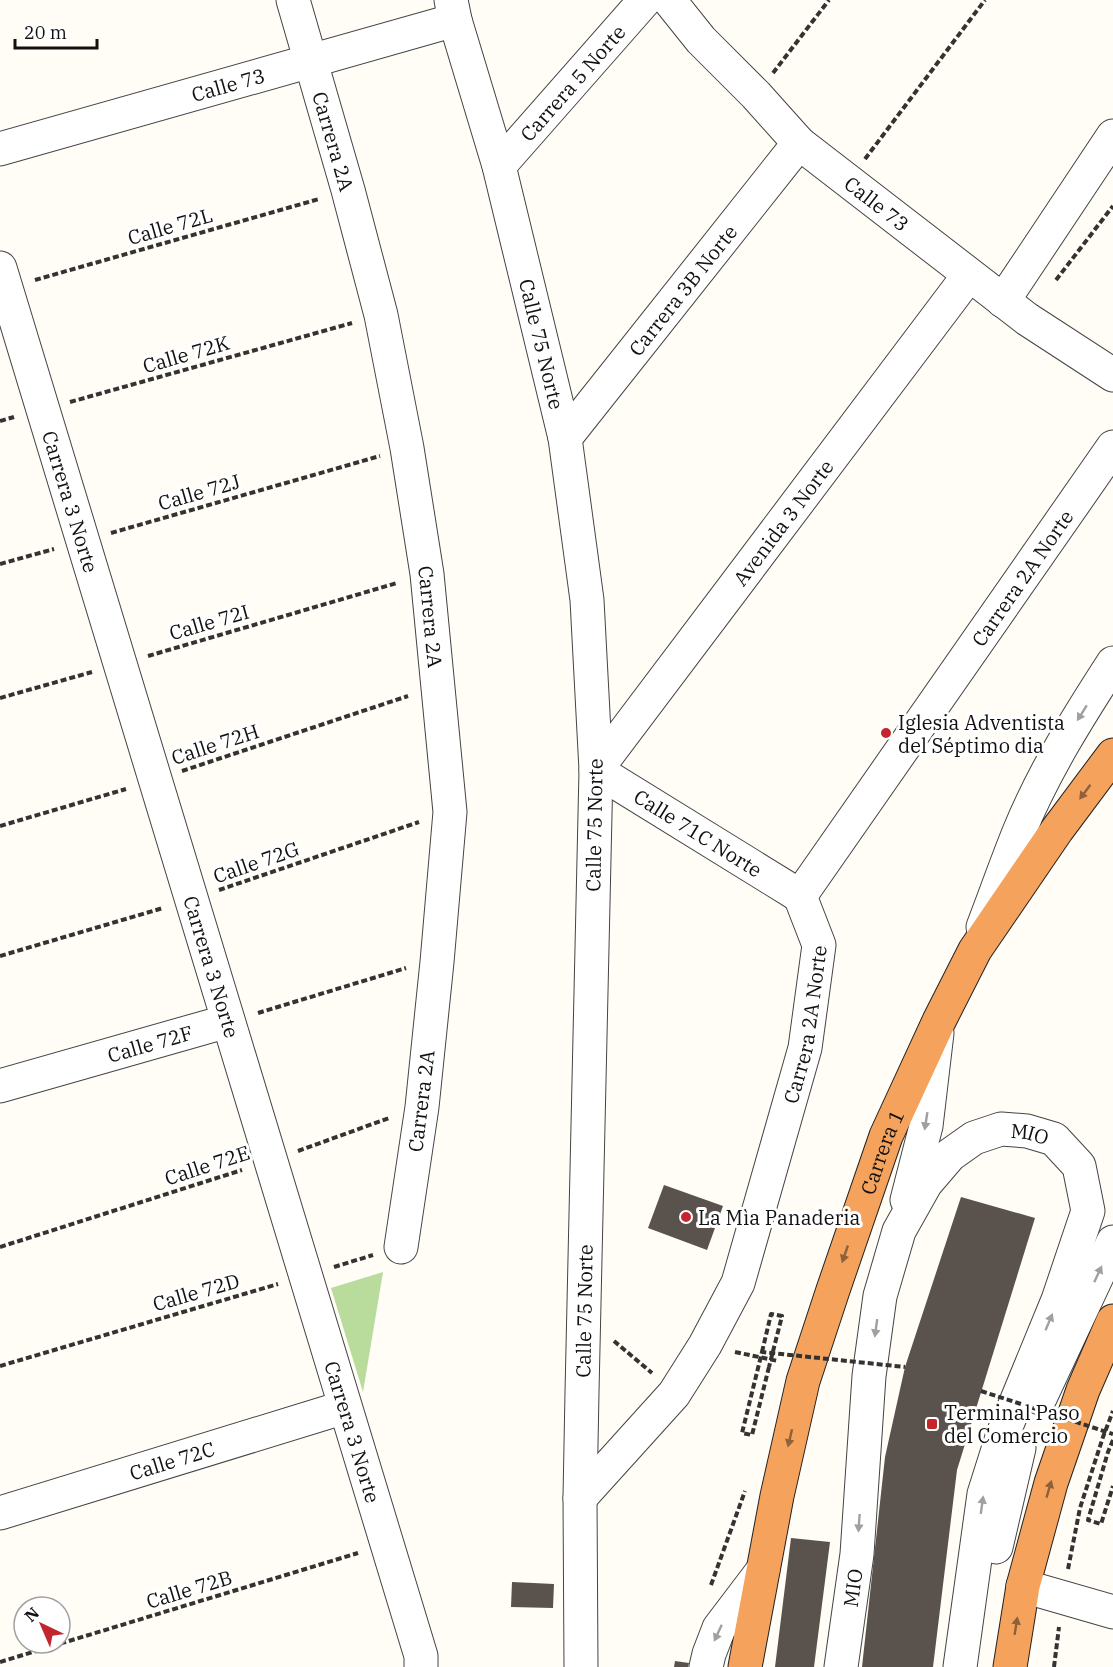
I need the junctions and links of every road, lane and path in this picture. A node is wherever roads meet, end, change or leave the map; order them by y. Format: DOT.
graph roads {
  1 [pos="293,0"];
  2 [pos="645,0"];
  3 [pos="669,0"];
  4 [pos="829,0"];
  5 [pos="985,0"];
  6 [pos="453,10"];
  7 [pos="309,61"];
  8 [pos="756,95"];
  9 [pos="1113,136"];
  10 [pos="799,143"];
  11 [pos="0,148"];
  12 [pos="499,166"];
  13 [pos="849,181"];
  14 [pos="348,190"];
  15 [pos="1113,206"];
  16 [pos="969,275"];
  17 [pos="3,278"];
  18 [pos="1055,281"];
  19 [pos="1003,301"];
  20 [pos="381,315"];
  21 [pos="1113,375"];
  22 [pos="43,409"];
  23 [pos="0,421"];
  24 [pos="565,438"];
  25 [pos="1113,447"];
  26 [pos="407,448"];
  27 [pos="83,541"];
  28 [pos="0,564"];
  29 [pos="427,574"];
  30 [pos="1113,663"];
  31 [pos="120,664"];
  32 [pos="438,687"];
  33 [pos="0,698"];
  34 [pos="1113,754"];
  35 [pos="596,770"];
  36 [pos="155,780"];
  37 [pos="450,812"];
  38 [pos="0,826"];
  39 [pos="800,896"];
  40 [pos="191,899"];
  41 [pos="975,950"];
  42 [pos="0,956"];
  43 [pos="437,962"];
  44 [pos="228,1021"];
  45 [pos="939,1021"];
  46 [pos="0,1086"];
  47 [pos="422,1107"];
  48 [pos="270,1161"];
  49 [pos="899,1231"];
  50 [pos="1113,1242"];
  51 [pos="0,1247"];
  52 [pos="401,1247"];
  53 [pos="306,1275"];
  54 [pos="1113,1321"];
  55 [pos="583,1326"];
  56 [pos="705,1345"];
  57 [pos="762,1352"];
  58 [pos="771,1360"];
  59 [pos="783,1363"];
  60 [pos="0,1366"];
  61 [pos="905,1367"];
  62 [pos="657,1378"];
  63 [pos="981,1391"];
  64 [pos="345,1407"];
  65 [pos="1113,1411"];
  66 [pos="1113,1434"];
  67 [pos="1102,1437"];
  68 [pos="1113,1440"];
  69 [pos="1113,1486"];
  70 [pos="746,1489"];
  71 [pos="580,1498"];
  72 [pos="0,1513"];
  73 [pos="387,1544"];
  74 [pos="763,1570"];
  75 [pos="1023,1586"];
  76 [pos="709,1592"];
  77 [pos="1063,1598"];
  78 [pos="1113,1612"];
  79 [pos="0,1662"];
  80 [pos="421,1667"];
  81 [pos="581,1667"];
  82 [pos="706,1667"];
  83 [pos="745,1667"];
  84 [pos="841,1667"];
  85 [pos="960,1667"];
  86 [pos="979,1667"];
  87 [pos="1010,1667"];
  88 [pos="1054,1667"];
  1 -- 7 [label="street, Carrera 2A"];
  2 -- 12 [label="street, Carrera 5 Norte"];
  3 -- 8 [label="street, Calle 73"];
  4 -- 8 [label="path"];
  5 -- 13 [label="path"];
  6 -- 7 [label="street, Calle 73"];
  6 -- 12 [label="street, Calle 75 Norte"];
  7 -- 11 [label="street, Calle 73"];
  7 -- 14 [label="street, Carrera 2A"];
  8 -- 10 [label="street, Calle 73"];
  9 -- 19 [label="street"];
  10 -- 13 [label="street, Calle 73"];
  10 -- 24 [label="street, Carrera 3B Norte"];
  12 -- 24 [label="street, Calle 75 Norte"];
  13 -- 16 [label="street, Calle 73"];
  14 -- 17 [label="path, Calle 72L"];
  14 -- 20 [label="street, Carrera 2A"];
  15 -- 18 [label="path"];
  16 -- 19 [label="street, Calle 73"];
  16 -- 35 [label="street, Avenida 3 Norte"];
  17 -- 22 [label="street, Carrera 3 Norte"];
  19 -- 21 [label="street, Calle 73"];
  20 -- 22 [label="path, Calle 72K"];
  20 -- 26 [label="street, Carrera 2A"];
  22 -- 23 [label="path, Calle 72K"];
  22 -- 27 [label="street, Carrera 3 Norte"];
  24 -- 35 [label="street, Calle 75 Norte"];
  25 -- 39 [label="street, Carrera 2A Norte"];
  26 -- 27 [label="path, Calle 72J"];
  26 -- 29 [label="street, Carrera 2A"];
  27 -- 28 [label="path, Calle 72J"];
  27 -- 31 [label="street, Carrera 3 Norte"];
  29 -- 31 [label="path, Calle 72I"];
  29 -- 32 [label="street, Carrera 2A"];
  30 -- 41 [label="street, one-way"];
  31 -- 33 [label="path, Calle 72I"];
  31 -- 36 [label="street, Carrera 3 Norte"];
  32 -- 36 [label="path, Calle 72H"];
  32 -- 37 [label="street, Carrera 2A"];
  34 -- 41 [label="highway, Carrera 1, one-way"];
  35 -- 39 [label="street, Calle 71C Norte"];
  35 -- 55 [label="street, Calle 75 Norte"];
  36 -- 38 [label="path, Calle 72H"];
  36 -- 40 [label="street, Carrera 3 Norte"];
  37 -- 40 [label="path, Calle 72G"];
  37 -- 43 [label="street, Carrera 2A"];
  39 -- 56 [label="street, Carrera 2A Norte"];
  40 -- 42 [label="path, Calle 72G"];
  40 -- 44 [label="street, Carrera 3 Norte"];
  41 -- 45 [label="highway, Carrera 1"];
  43 -- 44 [label="path"];
  43 -- 47 [label="street, Carrera 2A"];
  44 -- 46 [label="street, Calle 72F"];
  44 -- 48 [label="street, Carrera 3 Norte"];
  45 -- 49 [label="street, one-way"];
  45 -- 74 [label="highway, Carrera 1, one-way"];
  47 -- 48 [label="path, Calle 72E"];
  47 -- 52 [label="street, Carrera 2A"];
  48 -- 51 [label="path, Calle 72E"];
  48 -- 53 [label="street, Carrera 3 Norte"];
  49 -- 84 [label="street, MIO, one-way"];
  85 -- 49 [label="street, MIO, one-way"];
  86 -- 50 [label="street, one-way"];
  52 -- 53 [label="path, Calle 72D"];
  53 -- 60 [label="path, Calle 72D"];
  53 -- 64 [label="street, Carrera 3 Norte"];
  75 -- 54 [label="highway, one-way"];
  55 -- 62 [label="path"];
  55 -- 71 [label="street, Calle 75 Norte"];
  56 -- 58 [label="path"];
  56 -- 71 [label="street, Carrera 2A Norte"];
  57 -- 58 [label="path"];
  57 -- 58 [label="path, bridge"];
  57 -- 61 [label="path, bridge"];
  58 -- 59 [label="path"];
  63 -- 66 [label="path, bridge"];
  64 -- 72 [label="street, Calle 72C"];
  64 -- 73 [label="street, Carrera 3 Norte"];
  65 -- 67 [label="path"];
  67 -- 68 [label="path"];
  67 -- 77 [label="path"];
  68 -- 69 [label="path"];
  70 -- 76 [label="path"];
  71 -- 81 [label="street, Calle 75 Norte"];
  73 -- 79 [label="path, Calle 72B"];
  73 -- 80 [label="street, Carrera 3 Norte"];
  74 -- 82 [label="street, one-way"];
  74 -- 83 [label="highway, Carrera 1"];
  75 -- 77 [label="street"];
  87 -- 75 [label="highway, one-way"];
  77 -- 78 [label="street"];
  77 -- 88 [label="path"];
}
